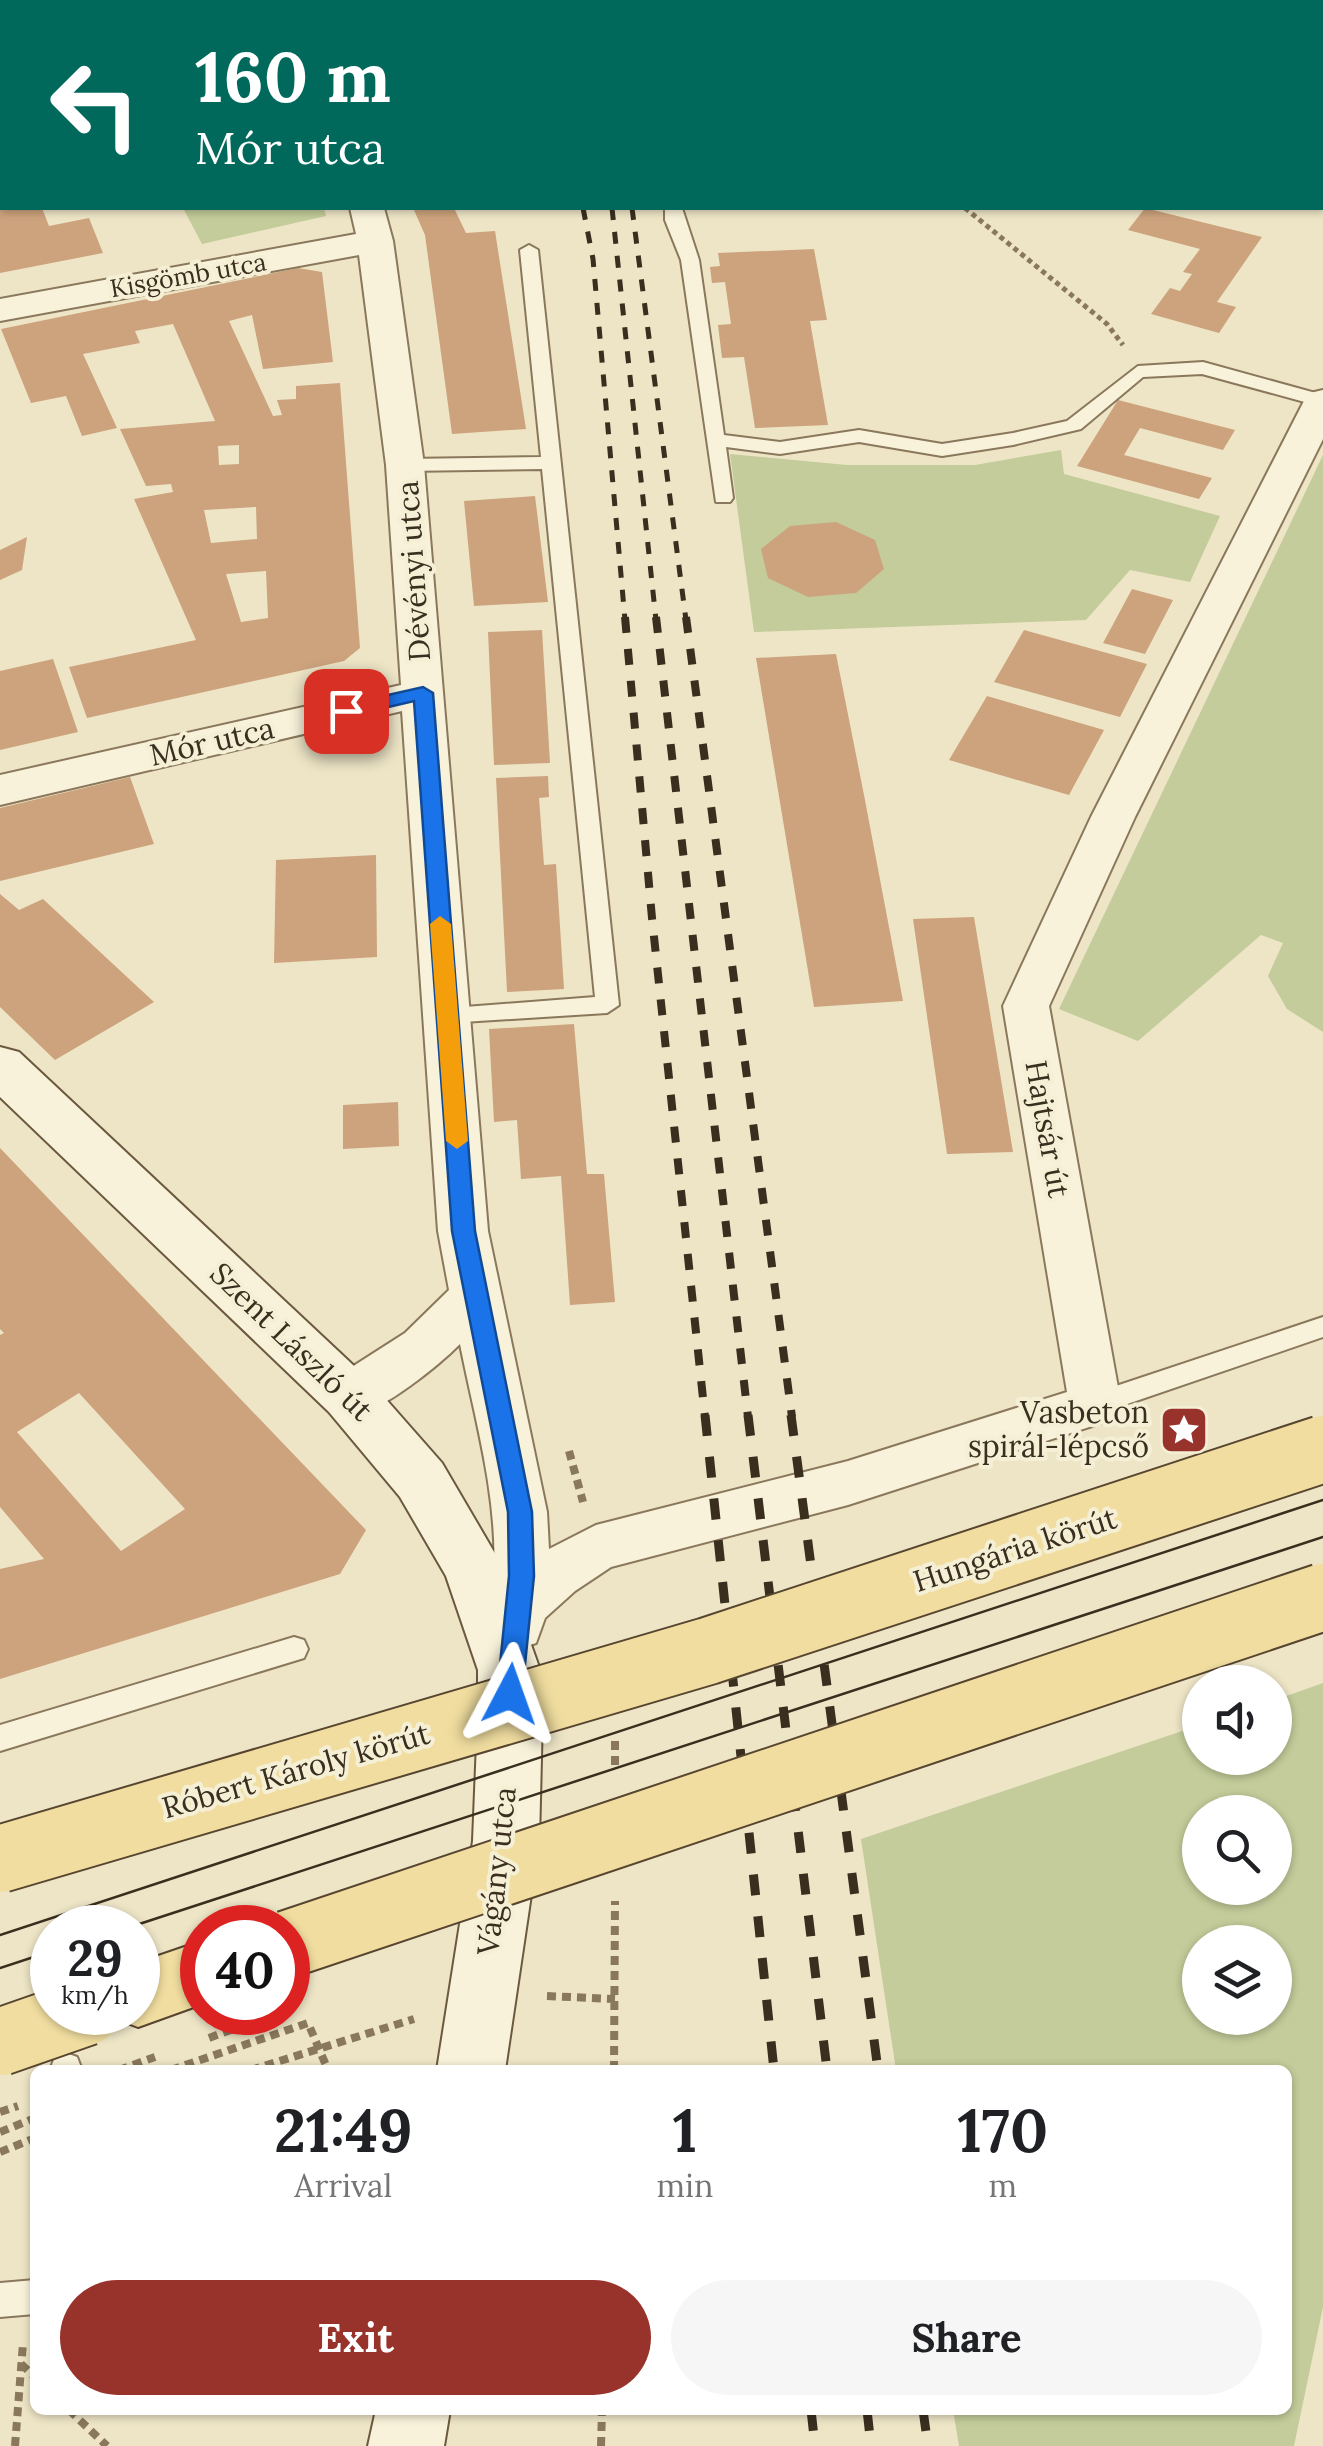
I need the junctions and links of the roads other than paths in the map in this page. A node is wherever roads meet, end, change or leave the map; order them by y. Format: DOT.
graph roads {
  1 [pos="673,210"];
  2 [pos="371,224"];
  3 [pos="529,250"];
  4 [pos="0,310"];
  5 [pos="1323,401"];
  6 [pos="714,440"];
  7 [pos="552,463"];
  8 [pos="405,465"];
  9 [pos="723,498"];
  10 [pos="423,693"];
  11 [pos="0,790"];
  12 [pos="448,1014"];
  13 [pos="0,1066"];
  14 [pos="477,1295"];
  15 [pos="1323,1327"];
  16 [pos="349,1396"];
  17 [pos="1095,1404"];
  18 [pos="1323,1449"];
  19 [pos="520,1512"];
  20 [pos="596,1548"];
  21 [pos="1323,1597"];
  22 [pos="519,1607"];
  23 [pos="294,1649"];
  24 [pos="708,1651"];
  25 [pos="510,1670"];
  26 [pos="0,1738"];
  27 [pos="0,1859"];
  28 [pos="310,1937"];
  29 [pos="0,2042"];
  30 [pos="73,2050"];
  31 [pos="472,2065"];
  32 [pos="411,2415"];
  33 [pos="406,2446"];
  1 -- 6 [label="lane"];
  2 -- 4 [label="street, Kisgömb utca"];
  2 -- 8 [label="street, Dévényi utca"];
  3 -- 7 [label="lane"];
  5 -- 6 [label="lane"];
  5 -- 17 [label="street, Hajtsár út"];
  6 -- 9 [label="lane"];
  7 -- 8 [label="lane"];
  7 -- 12 [label="lane"];
  8 -- 10 [label="street, Dévényi utca"];
  10 -- 11 [label="street, Mór utca"];
  10 -- 12 [label="street, Dévényi utca"];
  12 -- 14 [label="street, Dévényi utca"];
  13 -- 16 [label="street, Szent László út"];
  14 -- 16 [label="street"];
  14 -- 19 [label="street, Dévényi utca"];
  15 -- 17 [label="lane"];
  16 -- 25 [label="street, Szent László út"];
  17 -- 20 [label="street"];
  18 -- 24 [label="main road, Hungária körút, bridge"];
  19 -- 20 [label="street"];
  19 -- 22 [label="street, Dévényi utca"];
  20 -- 22 [label="street"];
  21 -- 28 [label="main road, bridge"];
  22 -- 25 [label="street, Dévényi utca"];
  23 -- 26 [label="lane"];
  24 -- 27 [label="main road, Róbert Károly körút, bridge"];
  25 -- 31 [label="street, Vágány utca"];
  29 -- 30 [label="main road, bridge"];
  32 -- 33 [label="street"];
}
